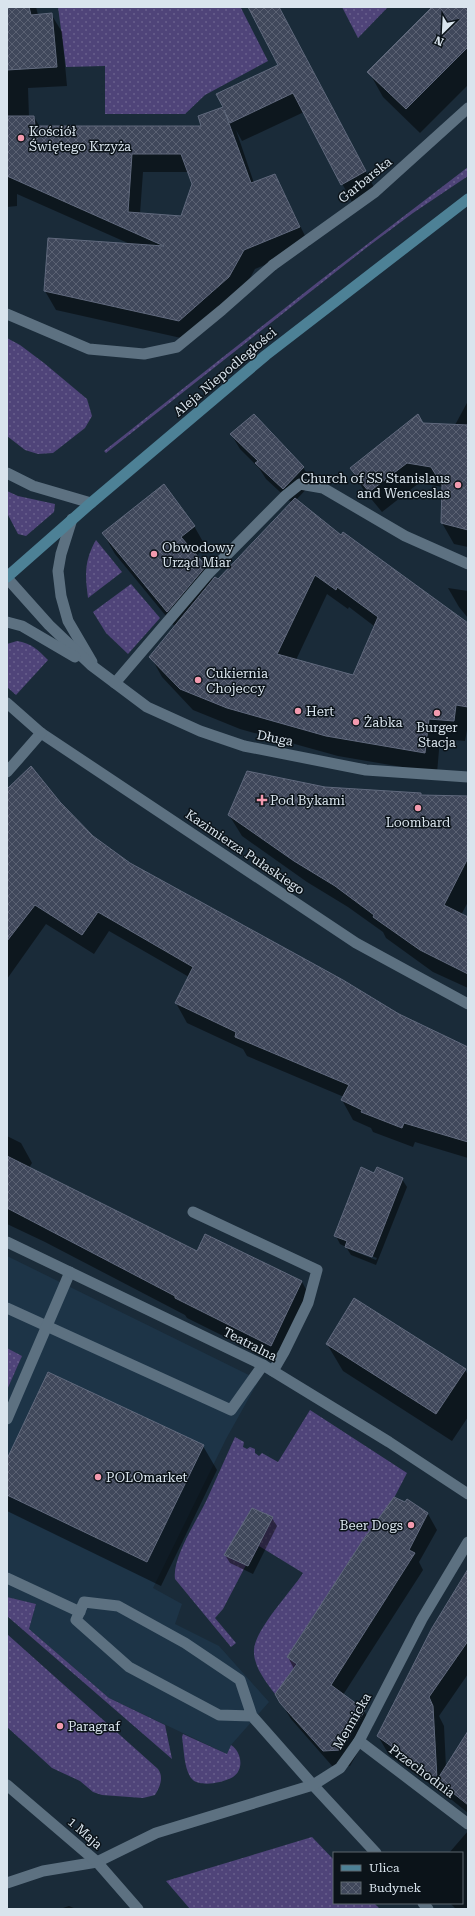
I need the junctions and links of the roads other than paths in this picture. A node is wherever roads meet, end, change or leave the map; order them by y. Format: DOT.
graph roads {
  1 [pos="468,108"];
  2 [pos="468,199"];
  3 [pos="7,314"];
  4 [pos="7,474"];
  5 [pos="91,502"];
  6 [pos="72,520"];
  7 [pos="468,564"];
  8 [pos="7,577"];
  9 [pos="7,622"];
  10 [pos="96,669"];
  11 [pos="115,683"];
  12 [pos="7,703"];
  13 [pos="11,711"];
  14 [pos="41,734"];
  15 [pos="7,772"];
  16 [pos="468,777"];
  17 [pos="468,1004"];
  18 [pos="193,1212"];
  19 [pos="7,1242"];
  20 [pos="70,1272"];
  21 [pos="7,1308"];
  22 [pos="47,1326"];
  23 [pos="268,1368"];
  24 [pos="7,1419"];
  25 [pos="468,1494"];
  26 [pos="468,1542"];
  27 [pos="7,1578"];
  28 [pos="80,1612"];
  29 [pos="252,1716"];
  30 [pos="359,1741"];
  31 [pos="7,1785"];
  32 [pos="313,1785"];
  33 [pos="468,1824"];
  34 [pos="375,1852"];
  35 [pos="97,1862"];
  36 [pos="7,1883"];
  37 [pos="138,1909"];
  1 -- 3 [label="street, Garbarska"];
  2 -- 5 [label="main road, Aleja Niepodległości"];
  4 -- 5 [label="street"];
  5 -- 6 [label="main road, Aleja Niepodległości"];
  6 -- 8 [label="main road, Aleja Niepodległości"];
  6 -- 10 [label="street, Długa"];
  7 -- 11 [label="street"];
  8 -- 10 [label="street, Długa"];
  9 -- 10 [label="street, Długa"];
  10 -- 11 [label="street, Długa"];
  11 -- 16 [label="street, Długa"];
  12 -- 13 [label="street, Kazimierza Pułaskiego"];
  13 -- 14 [label="street, Kazimierza Pułaskiego"];
  14 -- 15 [label="street"];
  14 -- 17 [label="street, Kazimierza Pułaskiego"];
  18 -- 23 [label="street"];
  19 -- 20 [label="street, Teatralna"];
  20 -- 22 [label="street"];
  20 -- 23 [label="street, Teatralna"];
  21 -- 22 [label="street"];
  22 -- 23 [label="street"];
  22 -- 24 [label="street"];
  23 -- 25 [label="street, Teatralna"];
  26 -- 30 [label="street, Mennicka"];
  27 -- 28 [label="street"];
  28 -- 29 [label="street"];
  28 -- 29 [label="street"];
  29 -- 32 [label="street"];
  30 -- 32 [label="street, Mennicka"];
  30 -- 33 [label="street, Przechodnia"];
  31 -- 35 [label="street, 1 Maja"];
  32 -- 34 [label="street"];
  32 -- 35 [label="street, Mennicka"];
  35 -- 36 [label="street, Mennicka"];
  35 -- 37 [label="street, 1 Maja"];
}
